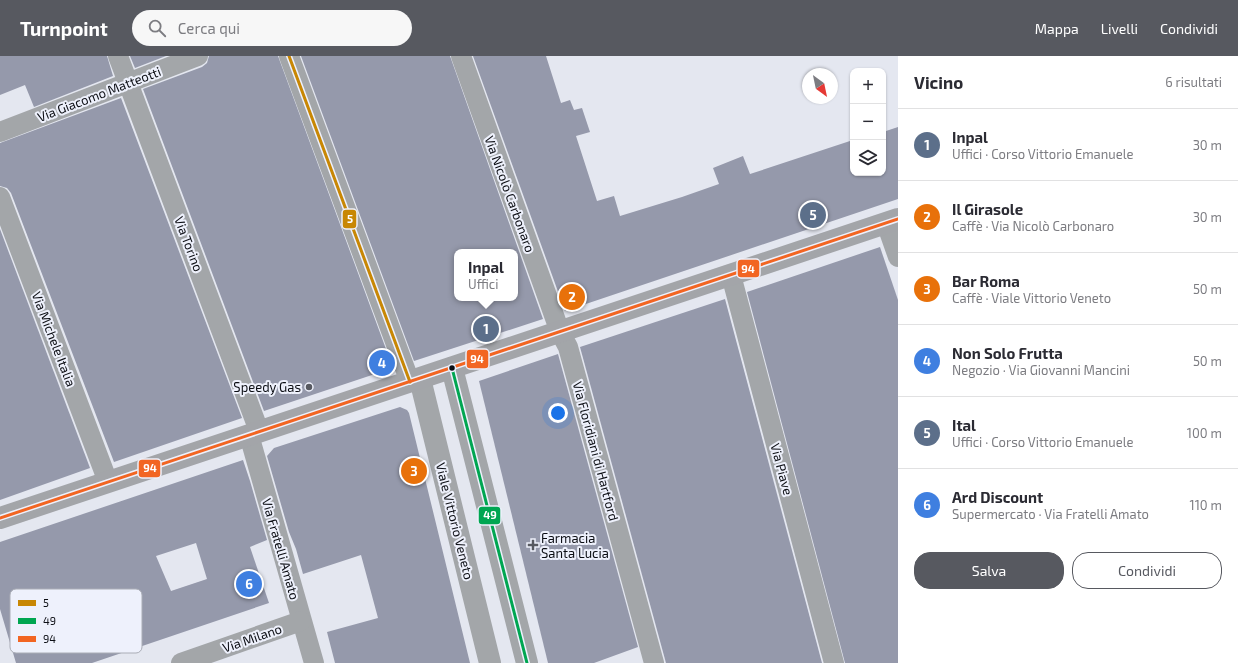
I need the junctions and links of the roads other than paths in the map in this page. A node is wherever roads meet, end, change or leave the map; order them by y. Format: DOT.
graph roads {
  1 [pos="118,56"];
  2 [pos="198,56"];
  3 [pos="289,56"];
  4 [pos="461,56"];
  5 [pos="128,82"];
  6 [pos="0,132"];
  7 [pos="0,197"];
  8 [pos="892,221"];
  9 [pos="898,257"];
  10 [pos="731,275"];
  11 [pos="560,332"];
  12 [pos="452,368"];
  13 [pos="415,380"];
  14 [pos="254,433"];
  15 [pos="108,482"];
  16 [pos="0,518"];
  17 [pos="301,621"];
  18 [pos="180,663"];
  19 [pos="314,663"];
  20 [pos="490,663"];
  21 [pos="527,663"];
  22 [pos="654,663"];
  23 [pos="834,663"];
  1 -- 5 [label="street, Via Torino"];
  2 -- 5 [label="street, Via Giacomo Matteotti"];
  3 -- 13 [label="street"];
  4 -- 11 [label="street, Via Nicolò Carbonaro"];
  5 -- 6 [label="street, Via Giacomo Matteotti"];
  5 -- 14 [label="street, Via Torino"];
  7 -- 15 [label="street, Via Michele Italia"];
  8 -- 9 [label="street"];
  8 -- 10 [label="main road"];
  10 -- 11 [label="main road"];
  10 -- 23 [label="street, Via Piave"];
  11 -- 12 [label="main road"];
  11 -- 22 [label="street, Via Floridiani di Hartford"];
  12 -- 13 [label="main road"];
  12 -- 21 [label="street"];
  13 -- 14 [label="main road"];
  13 -- 20 [label="street, Viale Vittorio Veneto"];
  14 -- 15 [label="main road"];
  14 -- 17 [label="street, Via Fratelli Amato"];
  15 -- 16 [label="main road"];
  17 -- 18 [label="street, Via Milano"];
  17 -- 19 [label="street, Via Fratelli Amato"];
}
